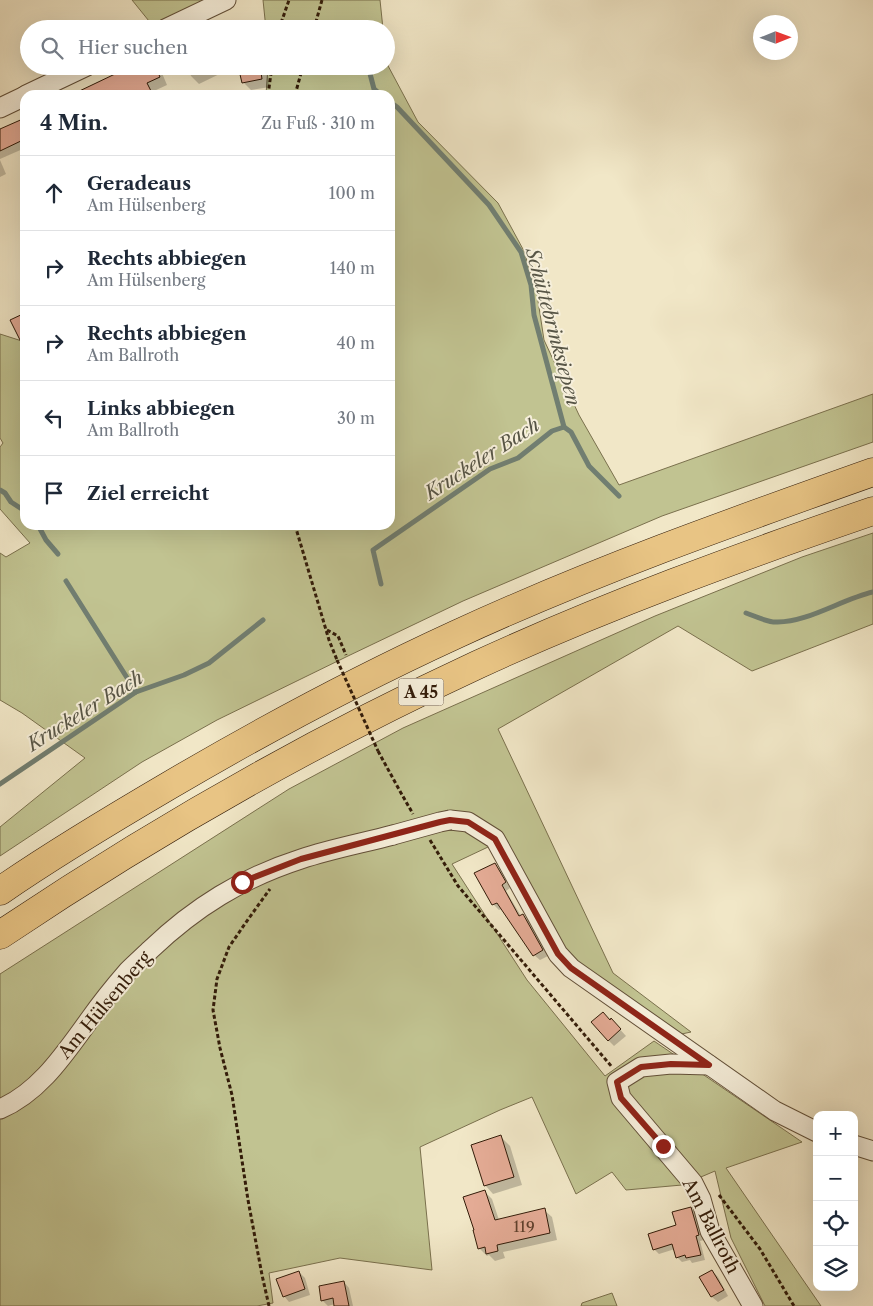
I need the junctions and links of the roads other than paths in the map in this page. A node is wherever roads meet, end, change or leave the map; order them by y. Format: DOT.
graph roads {
  1 [pos="226,0"];
  2 [pos="184,20"];
  3 [pos="67,75"];
  4 [pos="36,90"];
  5 [pos="20,98"];
  6 [pos="0,108"];
  7 [pos="873,472"];
  8 [pos="873,510"];
  9 [pos="0,891"];
  10 [pos="0,935"];
  11 [pos="709,1065"];
  12 [pos="0,1109"];
  13 [pos="813,1130"];
  14 [pos="858,1146"];
  15 [pos="873,1151"];
  16 [pos="754,1306"];
  1 -- 2 [label="street"];
  3 -- 4 [label="street"];
  5 -- 6 [label="street"];
  7 -- 9 [label="highway, A 45"];
  8 -- 10 [label="highway, A 45"];
  11 -- 12 [label="street, Am Hülsenberg, bridge"];
  11 -- 13 [label="street, Am Hülsenberg"];
  11 -- 16 [label="street, Am Ballroth"];
  14 -- 15 [label="street"];
}
